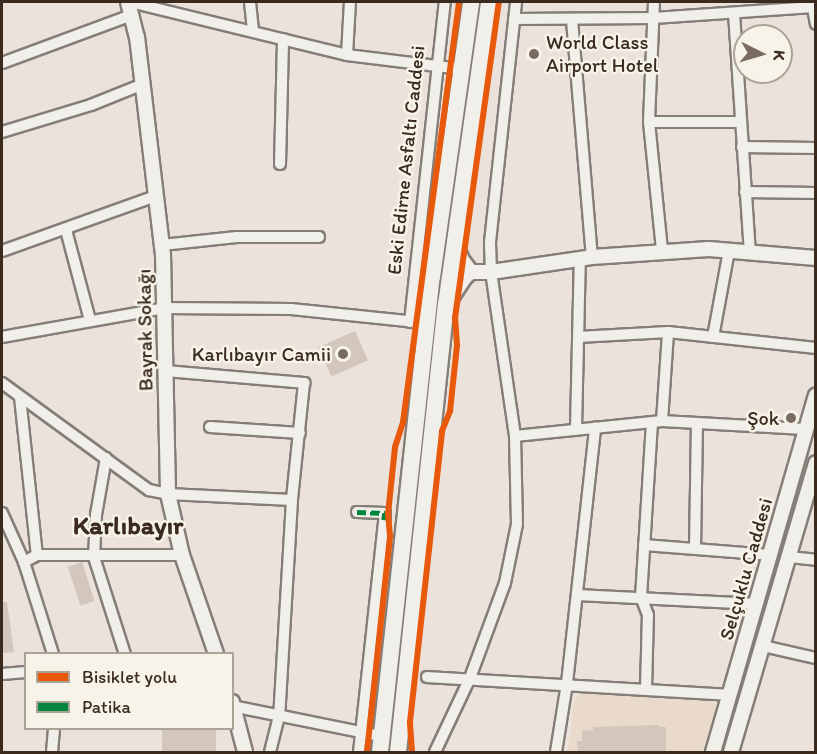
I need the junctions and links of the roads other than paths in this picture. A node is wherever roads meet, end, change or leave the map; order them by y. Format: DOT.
graph roads {
  1 [pos="250,2"];
  2 [pos="350,2"];
  3 [pos="445,2"];
  4 [pos="471,2"];
  5 [pos="489,2"];
  6 [pos="516,2"];
  7 [pos="654,2"];
  8 [pos="812,4"];
  9 [pos="130,6"];
  10 [pos="734,13"];
  11 [pos="655,18"];
  12 [pos="514,19"];
  13 [pos="572,20"];
  14 [pos="816,24"];
  15 [pos="253,31"];
  16 [pos="283,39"];
  17 [pos="346,55"];
  18 [pos="2,63"];
  19 [pos="437,65"];
  20 [pos="461,69"];
  21 [pos="143,84"];
  22 [pos="649,122"];
  23 [pos="740,122"];
  24 [pos="2,132"];
  25 [pos="741,147"];
  26 [pos="816,148"];
  27 [pos="280,164"];
  28 [pos="745,192"];
  29 [pos="816,193"];
  30 [pos="156,196"];
  31 [pos="66,230"];
  32 [pos="319,237"];
  33 [pos="455,242"];
  34 [pos="162,245"];
  35 [pos="662,250"];
  36 [pos="2,251"];
  37 [pos="729,251"];
  38 [pos="750,253"];
  39 [pos="586,258"];
  40 [pos="816,258"];
  41 [pos="471,272"];
  42 [pos="491,272"];
  43 [pos="446,305"];
  44 [pos="164,308"];
  45 [pos="90,320"];
  46 [pos="418,323"];
  47 [pos="668,332"];
  48 [pos="2,337"];
  49 [pos="578,337"];
  50 [pos="713,338"];
  51 [pos="816,348"];
  52 [pos="165,372"];
  53 [pos="2,383"];
  54 [pos="816,396"];
  55 [pos="20,397"];
  56 [pos="657,421"];
  57 [pos="697,424"];
  58 [pos="210,427"];
  59 [pos="595,428"];
  60 [pos="576,429"];
  61 [pos="805,429"];
  62 [pos="300,433"];
  63 [pos="515,436"];
  64 [pos="106,458"];
  65 [pos="816,464"];
  66 [pos="168,494"];
  67 [pos="292,500"];
  68 [pos="357,512"];
  69 [pos="2,513"];
  70 [pos="644,545"];
  71 [pos="694,549"];
  72 [pos="37,555"];
  73 [pos="182,555"];
  74 [pos="770,555"];
  75 [pos="94,557"];
  76 [pos="789,557"];
  77 [pos="816,560"];
  78 [pos="24,562"];
  79 [pos="577,595"];
  80 [pos="641,597"];
  81 [pos="757,604"];
  82 [pos="763,646"];
  83 [pos="52,652"];
  84 [pos="124,652"];
  85 [pos="215,652"];
  86 [pos="816,658"];
  87 [pos="24,672"];
  88 [pos="2,674"];
  89 [pos="427,676"];
  90 [pos="470,678"];
  91 [pos="567,683"];
  92 [pos="646,689"];
  93 [pos="730,695"];
  94 [pos="234,705"];
  95 [pos="234,709"];
  96 [pos="279,716"];
  97 [pos="54,730"];
  98 [pos="361,732"];
  99 [pos="380,744"];
  100 [pos="52,753"];
  101 [pos="245,753"];
  102 [pos="270,753"];
  103 [pos="359,753"];
  104 [pos="398,753"];
  105 [pos="435,753"];
  106 [pos="556,753"];
  107 [pos="713,753"];
  108 [pos="731,753"];
  1 -- 15 [label="street"];
  2 -- 17 [label="street"];
  3 -- 19 [label="street, Eski Edirne Asfaltı Caddesi"];
  4 -- 20 [label="highway, Eski Edirne Asfaltı Caddesi"];
  5 -- 33 [label="highway"];
  6 -- 12 [label="street"];
  7 -- 11 [label="street"];
  8 -- 10 [label="street"];
  8 -- 14 [label="street"];
  9 -- 15 [label="street"];
  9 -- 18 [label="street"];
  9 -- 21 [label="main road, Bayrak Sokağı"];
  10 -- 11 [label="street"];
  10 -- 23 [label="street"];
  11 -- 13 [label="street"];
  11 -- 22 [label="street"];
  12 -- 13 [label="street"];
  12 -- 42 [label="street"];
  13 -- 39 [label="street"];
  15 -- 16 [label="street"];
  16 -- 17 [label="street"];
  16 -- 27 [label="street"];
  17 -- 19 [label="street"];
  19 -- 20 [label="street"];
  19 -- 46 [label="street, Eski Edirne Asfaltı Caddesi"];
  20 -- 46 [label="highway, Eski Edirne Asfaltı Caddesi"];
  21 -- 24 [label="street"];
  21 -- 30 [label="main road, Bayrak Sokağı"];
  22 -- 23 [label="street"];
  22 -- 35 [label="street"];
  23 -- 25 [label="street"];
  25 -- 26 [label="street"];
  25 -- 28 [label="street"];
  28 -- 29 [label="street"];
  28 -- 38 [label="street"];
  30 -- 31 [label="street"];
  30 -- 34 [label="main road, Bayrak Sokağı"];
  31 -- 36 [label="street"];
  31 -- 45 [label="street"];
  32 -- 34 [label="street"];
  33 -- 41 [label="main road"];
  33 -- 43 [label="highway"];
  34 -- 44 [label="main road, Bayrak Sokağı"];
  35 -- 37 [label="main road"];
  35 -- 39 [label="main road"];
  37 -- 38 [label="main road"];
  37 -- 50 [label="street"];
  38 -- 40 [label="main road"];
  39 -- 42 [label="main road"];
  39 -- 49 [label="street"];
  41 -- 42 [label="main road"];
  41 -- 43 [label="main road"];
  42 -- 63 [label="street"];
  43 -- 104 [label="highway"];
  44 -- 45 [label="street"];
  44 -- 46 [label="street"];
  44 -- 52 [label="main road, Bayrak Sokağı"];
  45 -- 48 [label="street"];
  46 -- 99 [label="highway, Eski Edirne Asfaltı Caddesi"];
  47 -- 49 [label="street"];
  47 -- 50 [label="street"];
  47 -- 56 [label="street"];
  49 -- 60 [label="street"];
  50 -- 51 [label="street"];
  52 -- 62 [label="street"];
  52 -- 66 [label="main road, Bayrak Sokağı"];
  53 -- 55 [label="street"];
  54 -- 61 [label="main road, Selçuklu Caddesi"];
  55 -- 64 [label="street"];
  55 -- 72 [label="street"];
  56 -- 57 [label="street"];
  56 -- 59 [label="street"];
  56 -- 70 [label="street"];
  57 -- 61 [label="street"];
  57 -- 71 [label="street"];
  58 -- 62 [label="street"];
  59 -- 60 [label="street"];
  59 -- 79 [label="street"];
  60 -- 63 [label="street"];
  61 -- 74 [label="main road, Selçuklu Caddesi"];
  62 -- 67 [label="street"];
  63 -- 90 [label="street"];
  64 -- 66 [label="street"];
  64 -- 75 [label="street"];
  65 -- 76 [label="main road, Selçuklu Caddesi"];
  66 -- 67 [label="street"];
  66 -- 73 [label="main road, Bayrak Sokağı"];
  67 -- 96 [label="street"];
  68 -- 98 [label="street"];
  69 -- 78 [label="street"];
  70 -- 71 [label="street"];
  70 -- 80 [label="street"];
  71 -- 74 [label="street"];
  72 -- 75 [label="street"];
  72 -- 78 [label="street"];
  73 -- 75 [label="street"];
  73 -- 85 [label="main road, Bayrak Sokağı"];
  74 -- 81 [label="main road, Selçuklu Caddesi"];
  75 -- 84 [label="street"];
  76 -- 77 [label="street"];
  76 -- 82 [label="main road, Selçuklu Caddesi"];
  78 -- 83 [label="street"];
  79 -- 80 [label="street"];
  79 -- 91 [label="street"];
  80 -- 81 [label="street"];
  80 -- 92 [label="street"];
  81 -- 93 [label="main road, Selçuklu Caddesi"];
  82 -- 86 [label="street"];
  82 -- 108 [label="main road, Selçuklu Caddesi"];
  87 -- 88 [label="street"];
  89 -- 90 [label="street"];
  90 -- 91 [label="street"];
  90 -- 105 [label="street"];
  91 -- 92 [label="street"];
  91 -- 106 [label="street"];
  92 -- 93 [label="street"];
  93 -- 107 [label="main road, Selçuklu Caddesi"];
  94 -- 96 [label="street"];
  95 -- 101 [label="main road"];
  96 -- 98 [label="street"];
  96 -- 102 [label="street"];
  97 -- 100 [label="street"];
  98 -- 99 [label="street"];
  98 -- 103 [label="street"];
}
